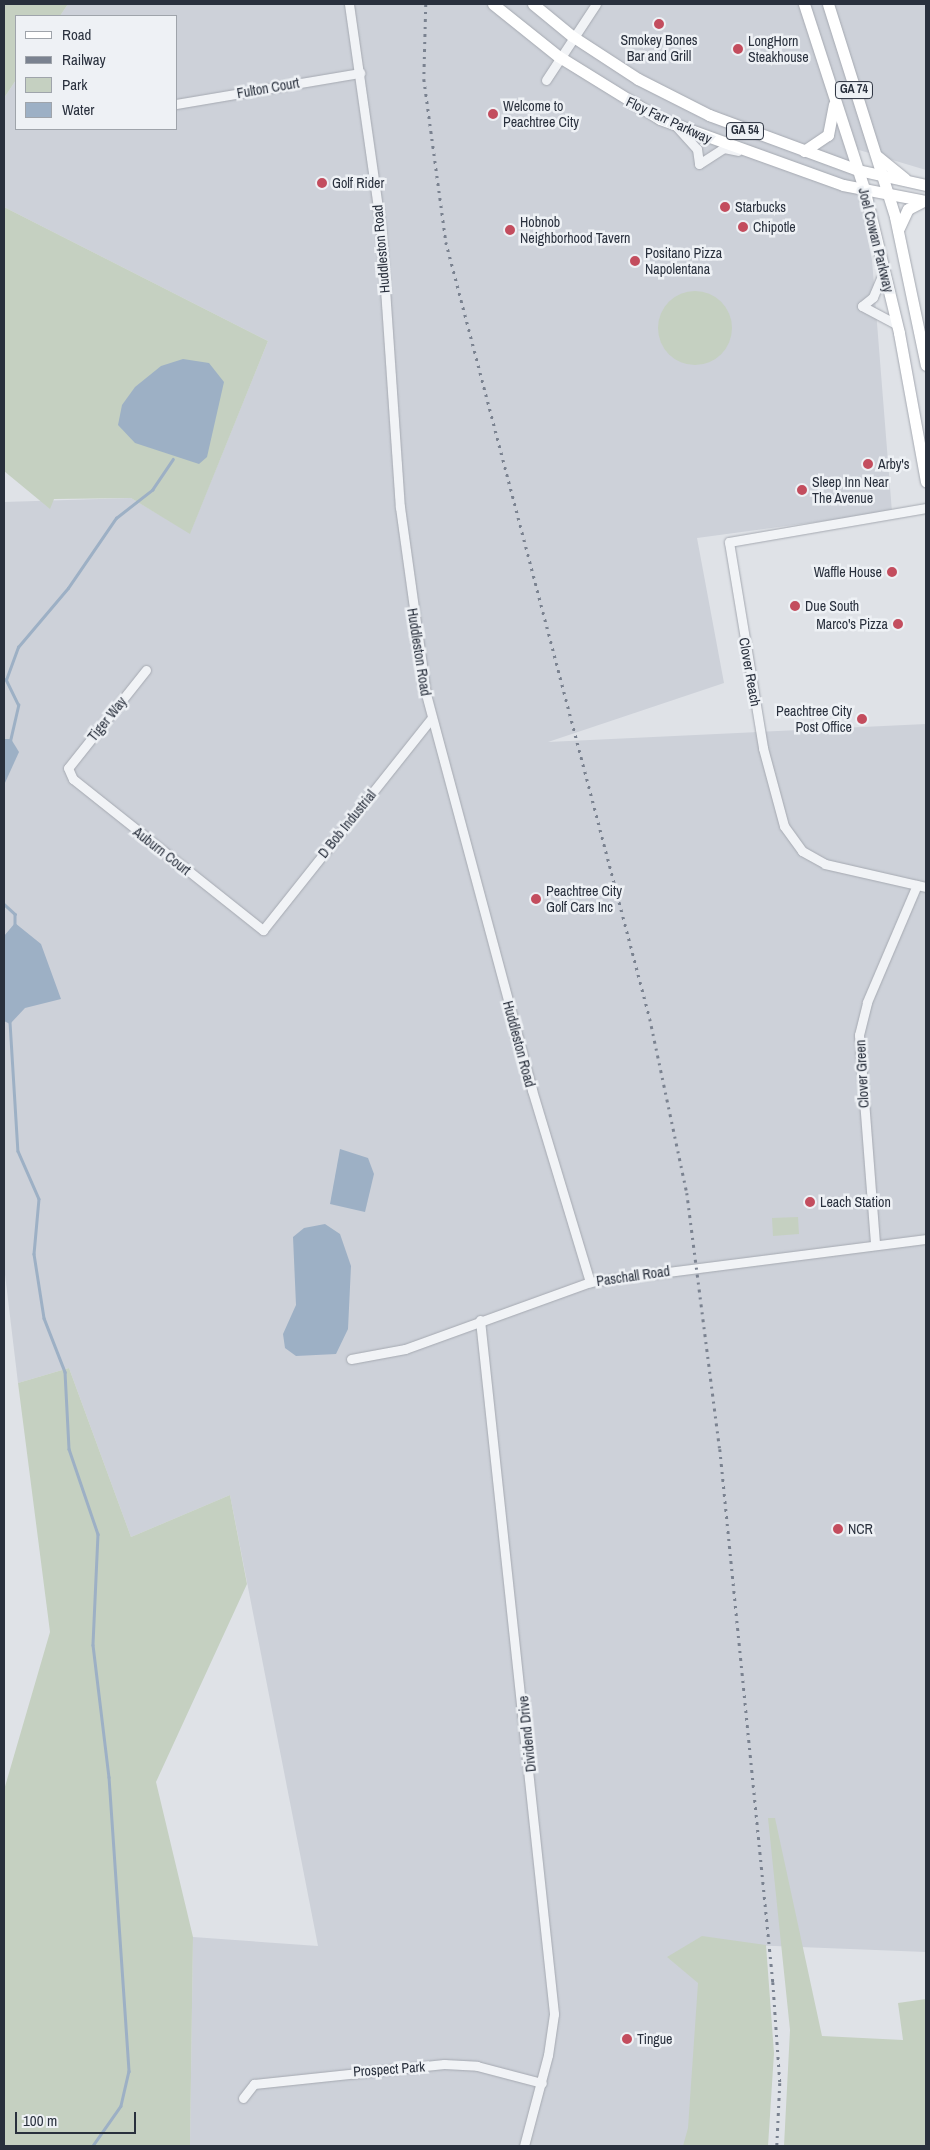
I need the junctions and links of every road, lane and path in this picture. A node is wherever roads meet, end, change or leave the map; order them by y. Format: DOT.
graph roads {
  1 [pos="349,4"];
  2 [pos="493,4"];
  3 [pos="533,4"];
  4 [pos="596,4"];
  5 [pos="804,4"];
  6 [pos="828,4"];
  7 [pos="572,36"];
  8 [pos="558,56"];
  9 [pos="360,73"];
  10 [pos="546,80"];
  11 [pos="835,101"];
  12 [pos="178,104"];
  13 [pos="677,126"];
  14 [pos="739,151"];
  15 [pos="804,151"];
  16 [pos="874,153"];
  17 [pos="858,170"];
  18 [pos="883,176"];
  19 [pos="910,183"];
  20 [pos="926,185"];
  21 [pos="864,192"];
  22 [pos="889,196"];
  23 [pos="924,201"];
  24 [pos="898,230"];
  25 [pos="884,271"];
  26 [pos="897,325"];
  27 [pos="926,365"];
  28 [pos="926,482"];
  29 [pos="926,508"];
  30 [pos="146,670"];
  31 [pos="431,719"];
  32 [pos="68,768"];
  33 [pos="922,886"];
  34 [pos="263,930"];
  35 [pos="926,1239"];
  36 [pos="875,1243"];
  37 [pos="590,1282"];
  38 [pos="480,1320"];
  39 [pos="350,1359"];
  40 [pos="542,2084"];
  41 [pos="242,2098"];
  42 [pos="524,2146"];
  1 -- 9 [label="street, Huddleston Road"];
  2 -- 8 [label="main road, Floy Farr Parkway / GA 54"];
  3 -- 7 [label="main road, Floy Farr Parkway / GA 54"];
  4 -- 7 [label="street"];
  5 -- 11 [label="main road, Joel Cowan Parkway / GA 74"];
  6 -- 16 [label="main road, Joel Cowan Parkway / GA 74"];
  7 -- 8 [label="street"];
  7 -- 15 [label="main road, Floy Farr Parkway / GA 54"];
  8 -- 10 [label="street"];
  8 -- 13 [label="main road, Floy Farr Parkway / GA 54"];
  9 -- 12 [label="street, Fulton Court"];
  9 -- 31 [label="street, Huddleston Road"];
  11 -- 15 [label="main road"];
  11 -- 17 [label="main road, Joel Cowan Parkway / GA 74"];
  13 -- 14 [label="main road, Floy Farr Parkway / GA 54"];
  13 -- 14 [label="street"];
  14 -- 21 [label="main road, Floy Farr Parkway / GA 54"];
  15 -- 17 [label="main road, Floy Farr Parkway / GA 54"];
  16 -- 18 [label="main road, Joel Cowan Parkway / GA 74"];
  16 -- 19 [label="main road"];
  17 -- 18 [label="main road, Floy Farr Parkway / GA 54"];
  17 -- 21 [label="main road, Joel Cowan Parkway / GA 74"];
  18 -- 19 [label="main road, Floy Farr Parkway / GA 54"];
  18 -- 22 [label="main road, Joel Cowan Parkway / GA 74"];
  19 -- 20 [label="main road, Floy Farr Parkway / GA 54"];
  21 -- 22 [label="main road, Floy Farr Parkway / GA 54"];
  21 -- 25 [label="main road, Joel Cowan Parkway / GA 74"];
  22 -- 23 [label="main road, Floy Farr Parkway / GA 54"];
  22 -- 24 [label="main road, Joel Cowan Parkway / GA 74"];
  23 -- 24 [label="main road"];
  24 -- 27 [label="main road, Joel Cowan Parkway / GA 74"];
  25 -- 26 [label="main road, Joel Cowan Parkway / GA 74"];
  25 -- 26 [label="street"];
  26 -- 28 [label="main road, Joel Cowan Parkway / GA 74"];
  29 -- 33 [label="street, Clover Reach"];
  30 -- 32 [label="street, Tiger Way"];
  31 -- 34 [label="street, D Bob Industrial"];
  31 -- 37 [label="street, Huddleston Road"];
  32 -- 34 [label="street, Auburn Court"];
  33 -- 36 [label="street, Clover Green"];
  35 -- 36 [label="street, Paschall Road"];
  36 -- 37 [label="street, Paschall Road"];
  37 -- 38 [label="street, Paschall Road"];
  38 -- 39 [label="street, Paschall Road"];
  38 -- 40 [label="street, Dividend Drive"];
  40 -- 41 [label="street, Prospect Park"];
  40 -- 42 [label="street, Dividend Drive"];
}
